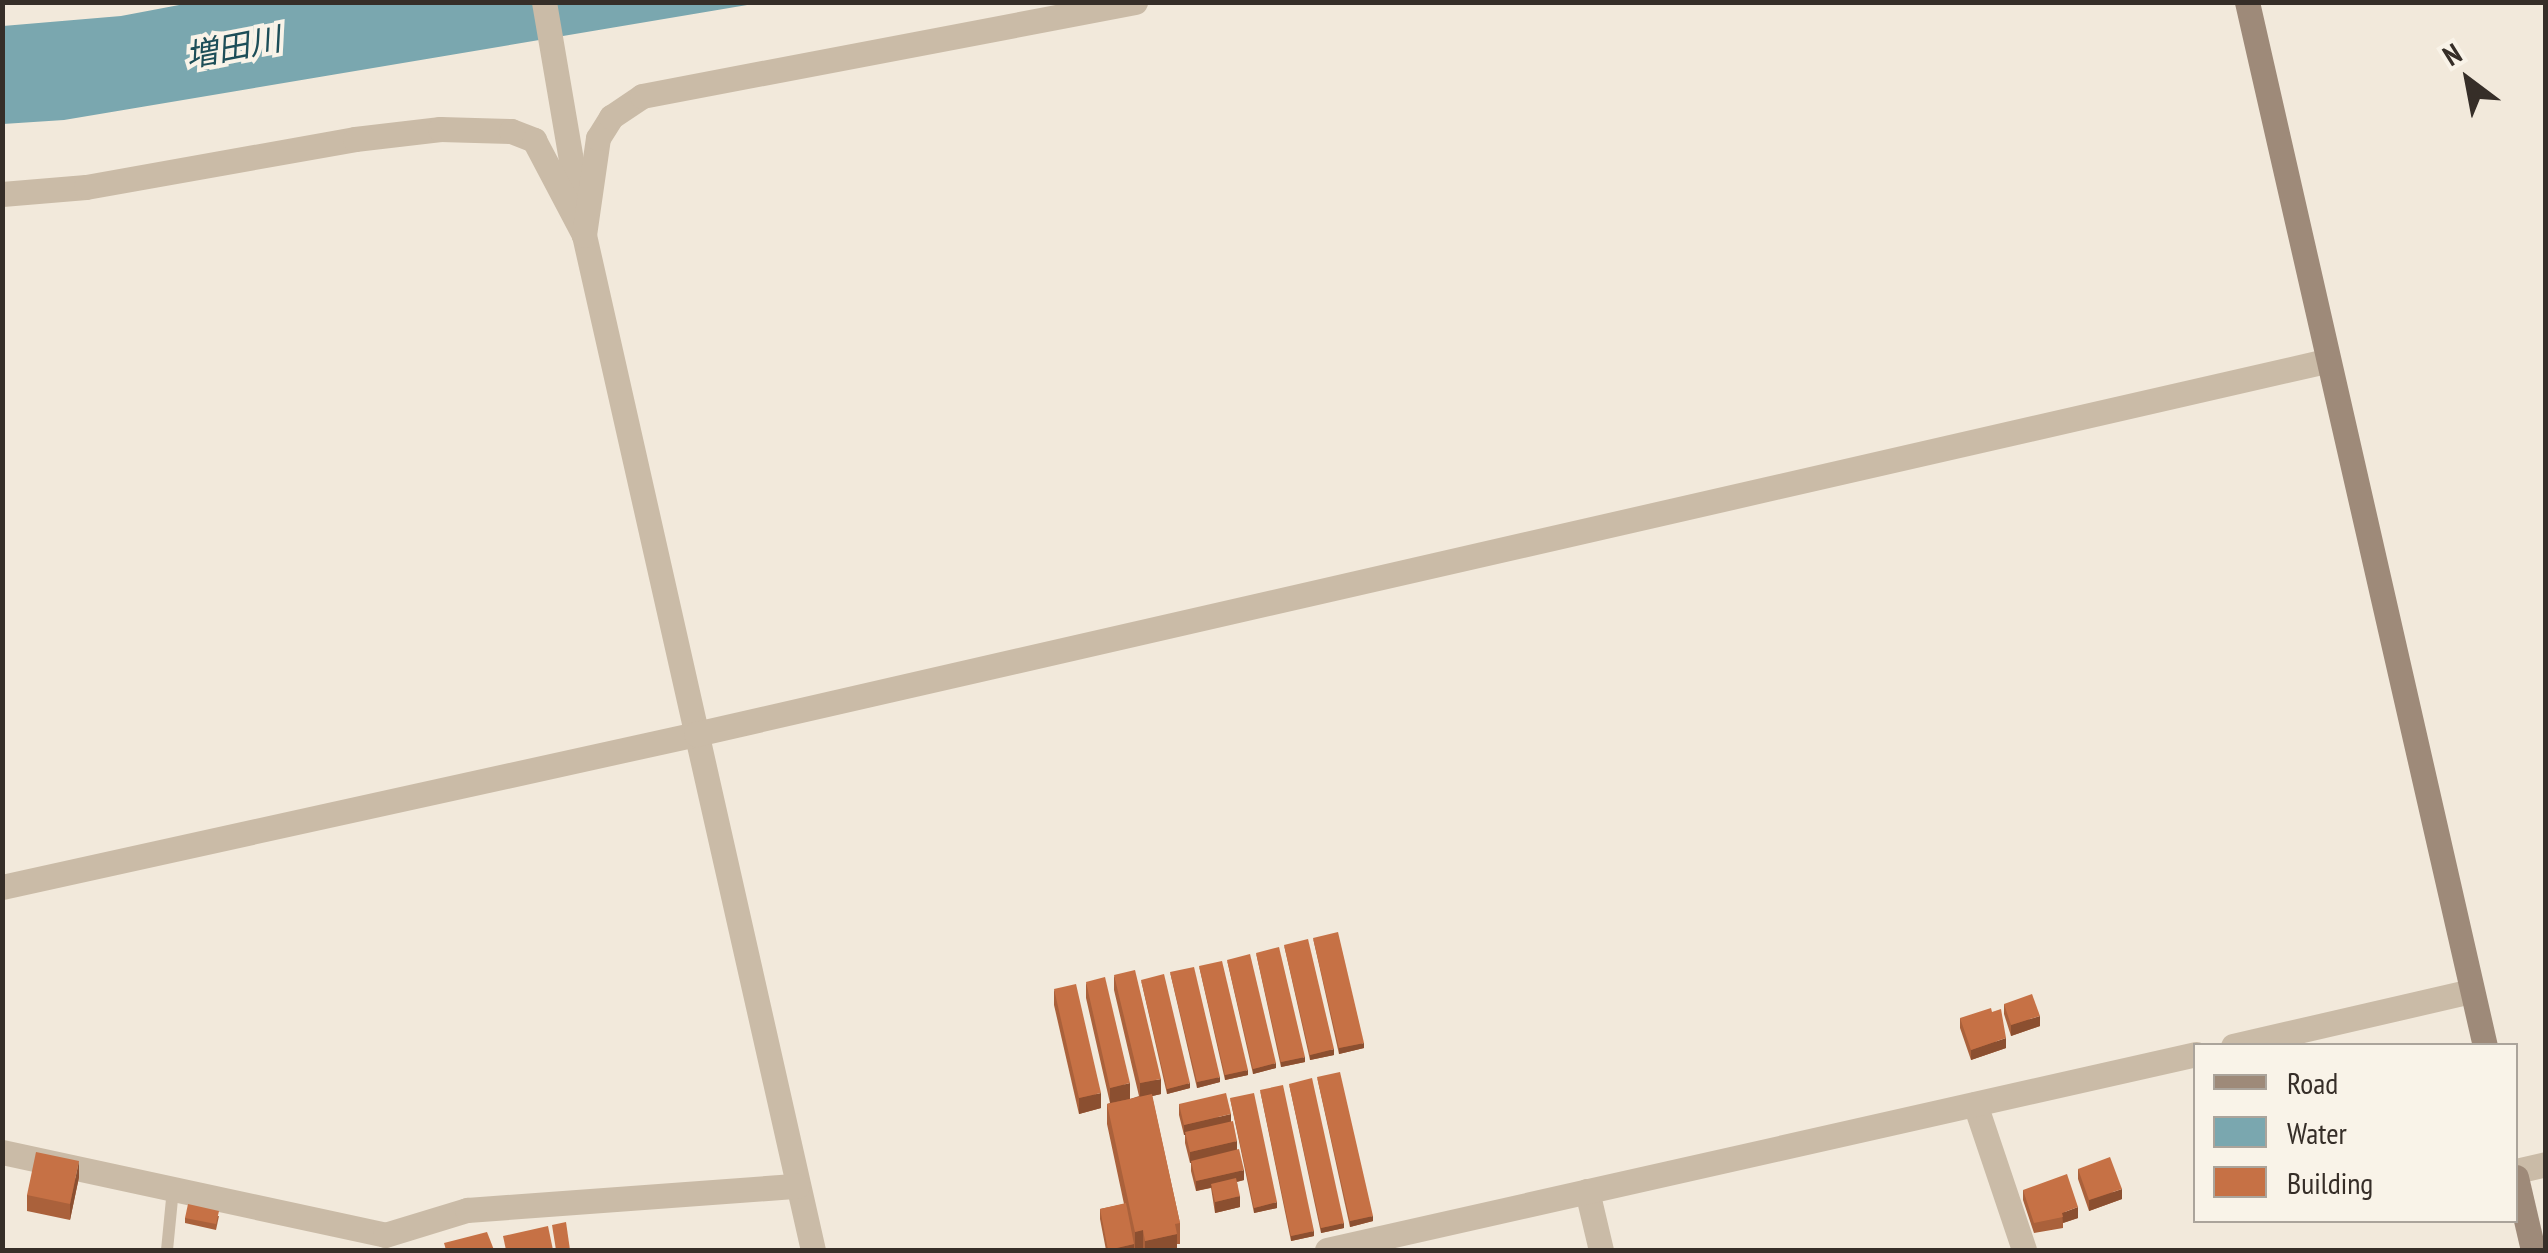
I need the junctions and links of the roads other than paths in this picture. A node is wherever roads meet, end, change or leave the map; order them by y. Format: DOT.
graph roads {
  1 [pos="544,2"];
  2 [pos="1135,2"];
  3 [pos="2247,2"];
  4 [pos="2,194"];
  5 [pos="584,235"];
  6 [pos="2326,361"];
  7 [pos="696,734"];
  8 [pos="2,887"];
  9 [pos="2472,992"];
  10 [pos="2246,1043"];
  11 [pos="2484,1043"];
  12 [pos="2193,1055"];
  13 [pos="1975,1104"];
  14 [pos="2,1152"];
  15 [pos="2546,1164"];
  16 [pos="2518,1173"];
  17 [pos="2518,1183"];
  18 [pos="797,1186"];
  19 [pos="172,1189"];
  20 [pos="1587,1192"];
  21 [pos="389,1243"];
  22 [pos="167,1250"];
  23 [pos="813,1250"];
  24 [pos="1327,1250"];
  25 [pos="1601,1250"];
  26 [pos="2024,1250"];
  27 [pos="2533,1250"];
  1 -- 5 [label="street"];
  2 -- 5 [label="street"];
  3 -- 6 [label="street"];
  4 -- 5 [label="street"];
  5 -- 7 [label="street"];
  6 -- 7 [label="street"];
  6 -- 9 [label="street"];
  7 -- 8 [label="street"];
  7 -- 18 [label="street"];
  9 -- 10 [label="street"];
  9 -- 11 [label="street"];
  12 -- 13 [label="street"];
  13 -- 20 [label="street"];
  13 -- 26 [label="street"];
  14 -- 19 [label="street"];
  15 -- 16 [label="street"];
  17 -- 27 [label="street"];
  18 -- 21 [label="street"];
  18 -- 23 [label="street"];
  19 -- 21 [label="street"];
  19 -- 22 [label="lane"];
  20 -- 24 [label="street"];
  20 -- 25 [label="street"];
}
